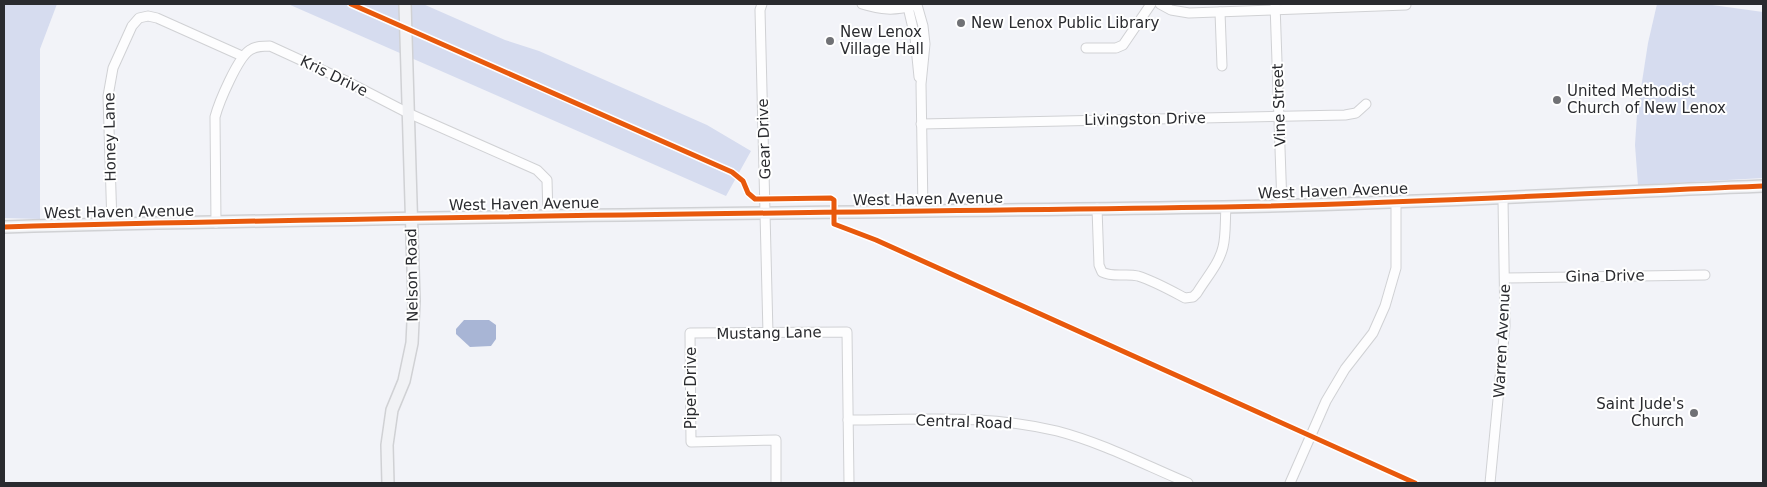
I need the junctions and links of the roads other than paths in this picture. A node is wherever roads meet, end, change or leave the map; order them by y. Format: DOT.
graph roads {
  1 [pos="405,4"];
  2 [pos="762,4"];
  3 [pos="862,4"];
  4 [pos="1151,4"];
  5 [pos="1160,4"];
  6 [pos="915,5"];
  7 [pos="1406,5"];
  8 [pos="1276,7"];
  9 [pos="1217,9"];
  10 [pos="1086,48"];
  11 [pos="242,56"];
  12 [pos="1222,66"];
  13 [pos="1366,104"];
  14 [pos="408,113"];
  15 [pos="1280,117"];
  16 [pos="921,124"];
  17 [pos="1763,186"];
  18 [pos="1503,199"];
  19 [pos="1396,202"];
  20 [pos="1282,206"];
  21 [pos="1226,207"];
  22 [pos="1096,208"];
  23 [pos="923,211"];
  24 [pos="766,213"];
  25 [pos="548,216"];
  26 [pos="411,218"];
  27 [pos="216,223"];
  28 [pos="112,225"];
  29 [pos="4,228"];
  30 [pos="1705,275"];
  31 [pos="1505,278"];
  32 [pos="690,333"];
  33 [pos="768,334"];
  34 [pos="848,420"];
  35 [pos="388,483"];
  36 [pos="776,483"];
  37 [pos="849,483"];
  38 [pos="1188,483"];
  39 [pos="1290,483"];
  40 [pos="1490,483"];
  1 -- 14 [label="street, Nelson Road"];
  2 -- 24 [label="street, Gear Drive"];
  3 -- 6 [label="street"];
  4 -- 10 [label="street"];
  5 -- 9 [label="street"];
  6 -- 16 [label="street"];
  7 -- 8 [label="street"];
  8 -- 9 [label="street"];
  8 -- 15 [label="street, Vine Street"];
  9 -- 12 [label="street"];
  11 -- 14 [label="street, Kris Drive"];
  11 -- 27 [label="street"];
  11 -- 28 [label="street, Honey Lane"];
  13 -- 15 [label="street, Livingston Drive"];
  14 -- 25 [label="street, Kris Drive"];
  14 -- 26 [label="street, Nelson Road"];
  15 -- 16 [label="street, Livingston Drive"];
  15 -- 20 [label="street, Vine Street"];
  16 -- 23 [label="street"];
  17 -- 18 [label="street, West Haven Avenue"];
  18 -- 19 [label="street, West Haven Avenue"];
  18 -- 31 [label="street, Warren Avenue"];
  19 -- 20 [label="street, West Haven Avenue"];
  19 -- 39 [label="street"];
  20 -- 21 [label="street, West Haven Avenue"];
  21 -- 22 [label="street, West Haven Avenue"];
  21 -- 22 [label="street"];
  22 -- 23 [label="street, West Haven Avenue"];
  23 -- 24 [label="street, West Haven Avenue"];
  24 -- 25 [label="street, West Haven Avenue"];
  24 -- 33 [label="street, Gear Drive"];
  25 -- 26 [label="street, West Haven Avenue"];
  26 -- 27 [label="street, West Haven Avenue"];
  26 -- 35 [label="street, Nelson Road"];
  27 -- 28 [label="street, West Haven Avenue"];
  28 -- 29 [label="street, West Haven Avenue"];
  30 -- 31 [label="street, Gina Drive"];
  31 -- 40 [label="street, Warren Avenue"];
  32 -- 33 [label="street, Mustang Lane"];
  32 -- 36 [label="street, Piper Drive"];
  33 -- 34 [label="street, Mustang Lane"];
  34 -- 37 [label="street"];
  34 -- 38 [label="street, Central Road"];
}
